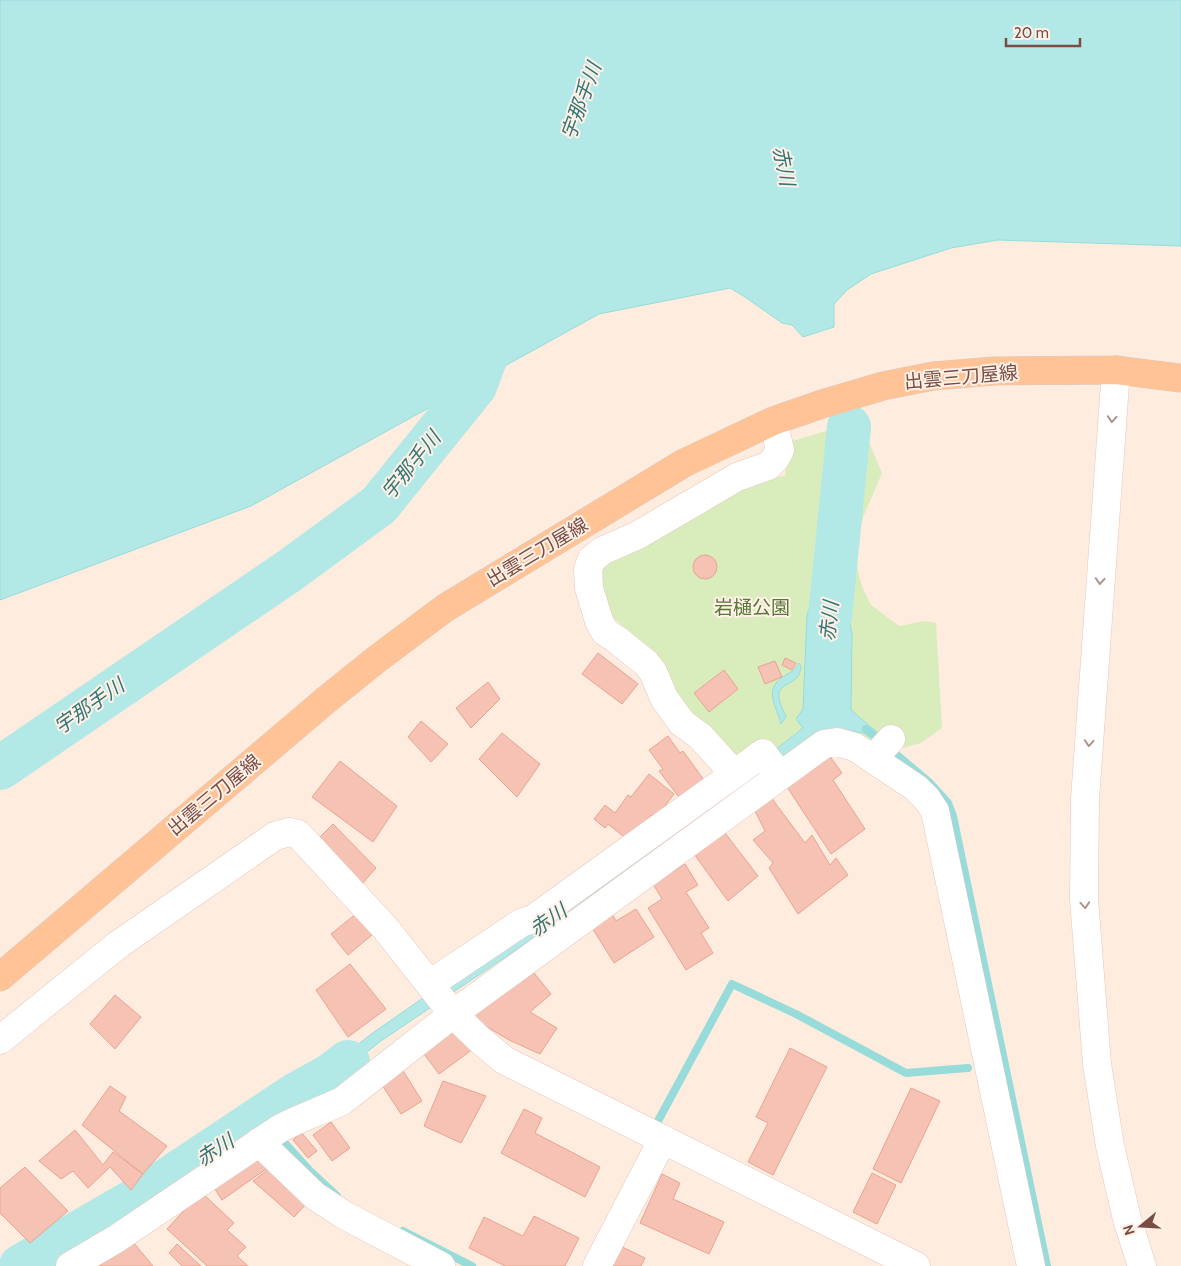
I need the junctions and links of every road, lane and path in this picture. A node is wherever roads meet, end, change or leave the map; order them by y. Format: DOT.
graph roads {
  1 [pos="1116,370"];
  2 [pos="1181,378"];
  3 [pos="773,421"];
  4 [pos="774,767"];
  5 [pos="737,772"];
  6 [pos="660,844"];
  7 [pos="0,977"];
  8 [pos="440,997"];
  9 [pos="0,1040"];
  10 [pos="663,1139"];
  11 [pos="259,1142"];
  12 [pos="70,1266"];
  13 [pos="441,1266"];
  14 [pos="597,1266"];
  15 [pos="916,1266"];
  16 [pos="1031,1266"];
  17 [pos="1142,1266"];
  1 -- 2 [label="main road, 出雲三刀屋線"];
  1 -- 3 [label="main road, 出雲三刀屋線"];
  1 -- 17 [label="street, one-way"];
  3 -- 5 [label="street"];
  3 -- 7 [label="main road, 出雲三刀屋線"];
  4 -- 5 [label="street"];
  4 -- 6 [label="street"];
  4 -- 16 [label="street"];
  5 -- 6 [label="street"];
  6 -- 8 [label="street"];
  6 -- 8 [label="street"];
  8 -- 9 [label="street"];
  8 -- 10 [label="street"];
  8 -- 11 [label="street"];
  10 -- 14 [label="street"];
  10 -- 15 [label="street"];
  11 -- 12 [label="street"];
  11 -- 13 [label="street"];
}
